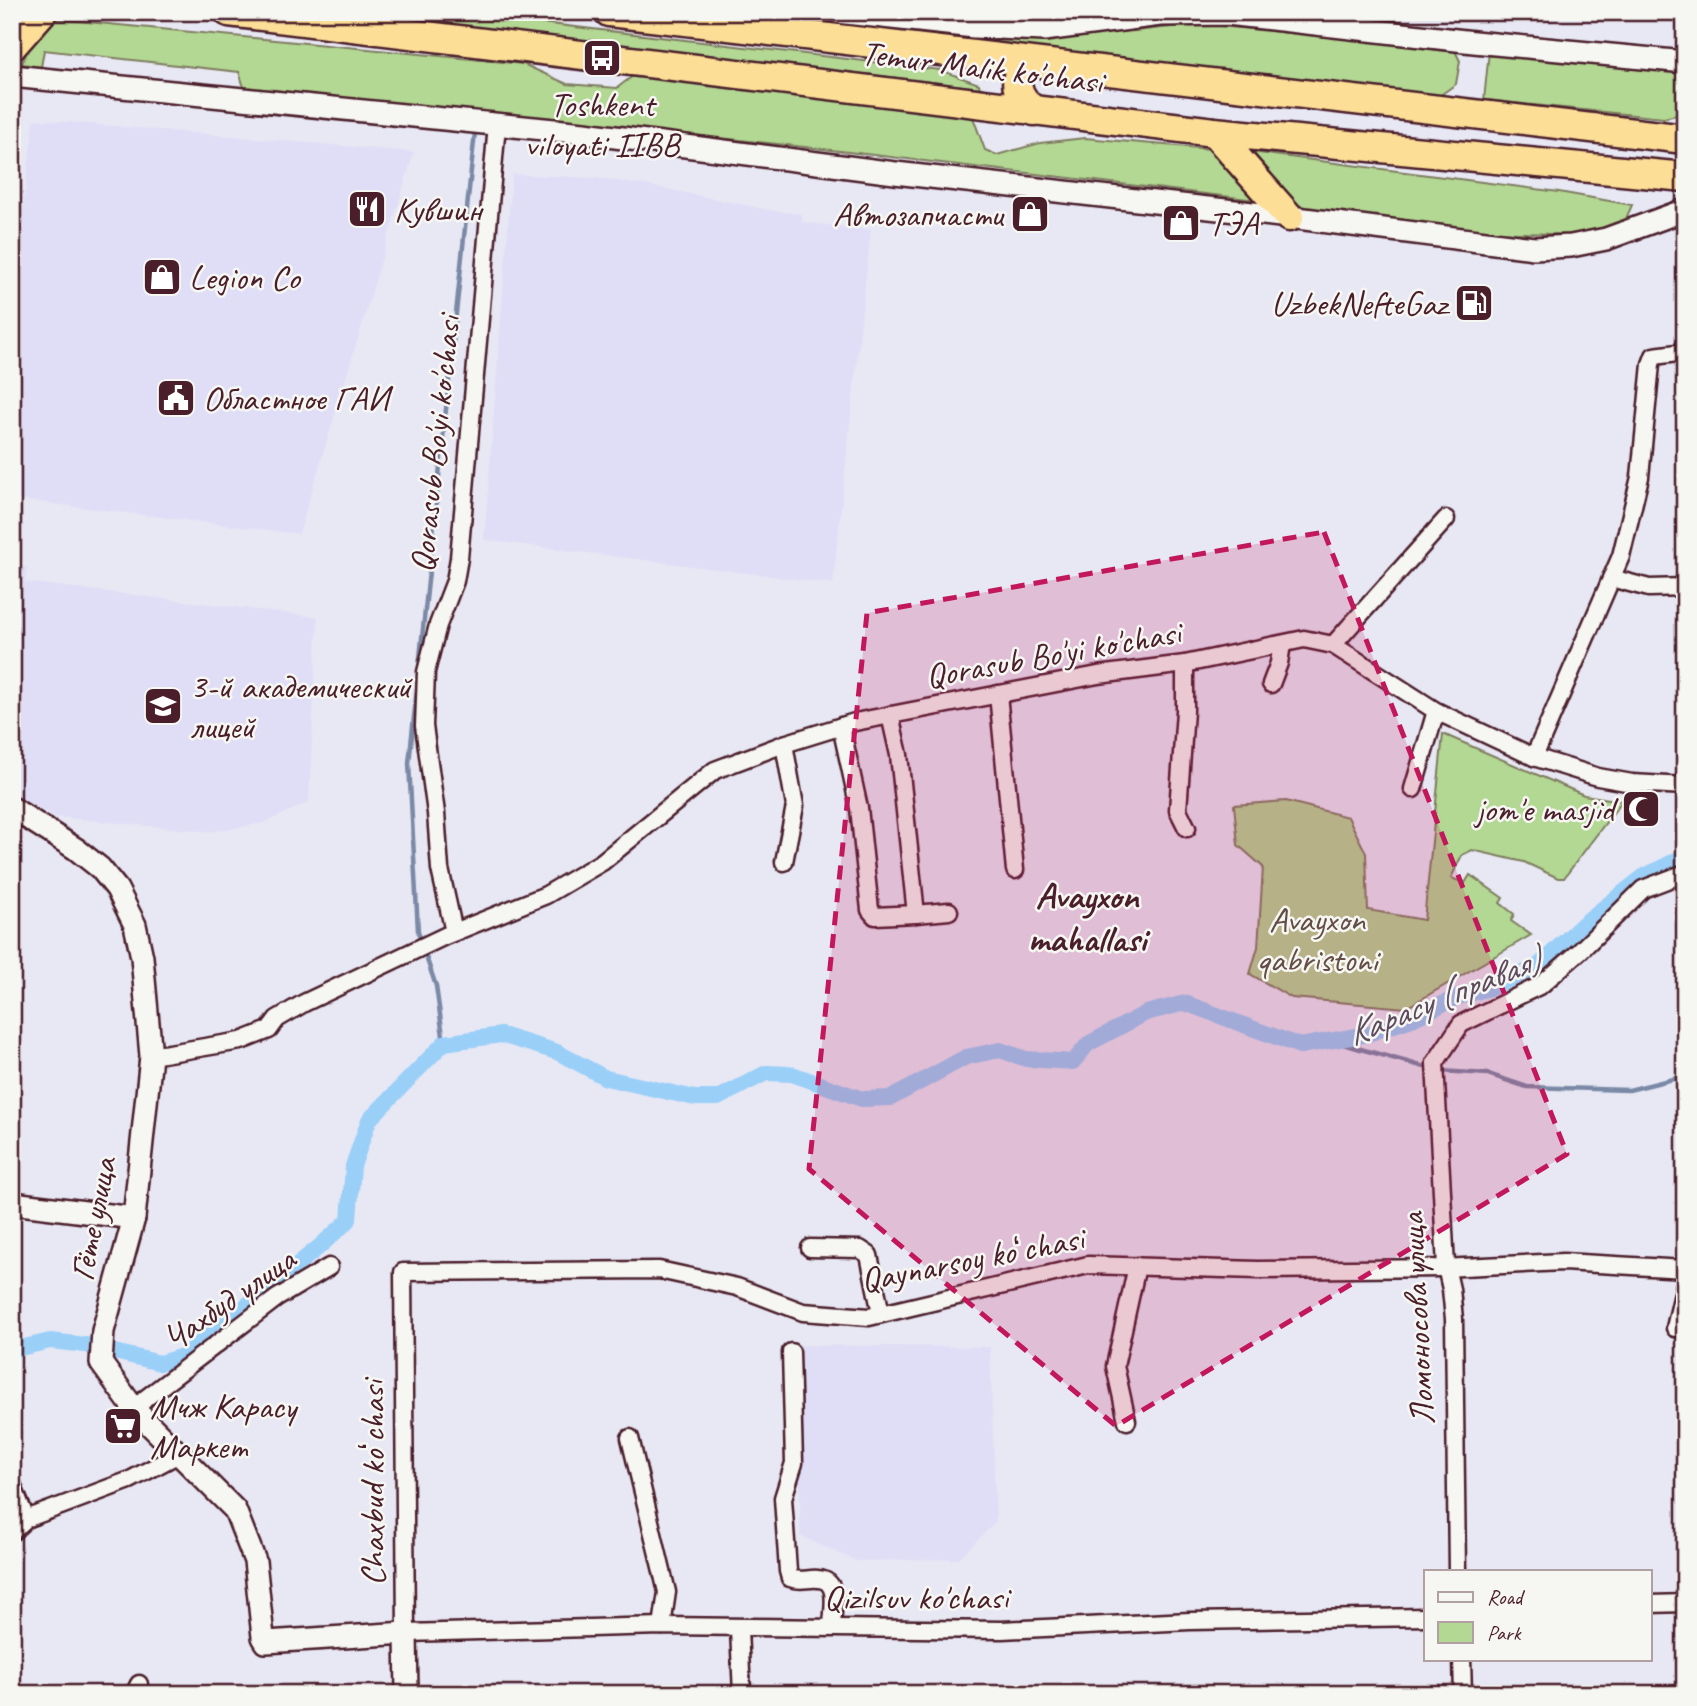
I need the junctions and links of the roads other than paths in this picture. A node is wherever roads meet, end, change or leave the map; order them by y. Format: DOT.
graph roads {
  1 [pos="41,12"];
  2 [pos="229,12"];
  3 [pos="609,12"];
  4 [pos="786,12"];
  5 [pos="837,12"];
  6 [pos="809,37"];
  7 [pos="12,46"];
  8 [pos="1685,62"];
  9 [pos="1031,63"];
  10 [pos="12,76"];
  11 [pos="1034,111"];
  12 [pos="498,124"];
  13 [pos="1214,132"];
  14 [pos="1685,139"];
  15 [pos="1685,177"];
  16 [pos="1685,209"];
  17 [pos="1289,217"];
  18 [pos="1685,352"];
  19 [pos="1446,519"];
  20 [pos="1611,579"];
  21 [pos="1685,587"];
  22 [pos="1282,644"];
  23 [pos="1333,645"];
  24 [pos="1185,664"];
  25 [pos="1271,684"];
  26 [pos="998,694"];
  27 [pos="1436,711"];
  28 [pos="890,715"];
  29 [pos="841,726"];
  30 [pos="784,744"];
  31 [pos="1534,757"];
  32 [pos="1685,786"];
  33 [pos="1413,789"];
  34 [pos="12,808"];
  35 [pos="1187,828"];
  36 [pos="784,862"];
  37 [pos="1015,870"];
  38 [pos="1685,873"];
  39 [pos="948,911"];
  40 [pos="916,914"];
  41 [pos="454,932"];
  42 [pos="151,1056"];
  43 [pos="12,1203"];
  44 [pos="134,1218"];
  45 [pos="810,1248"];
  46 [pos="1137,1266"];
  47 [pos="329,1267"];
  48 [pos="1446,1267"];
  49 [pos="1685,1269"];
  50 [pos="403,1272"];
  51 [pos="1685,1285"];
  52 [pos="881,1314"];
  53 [pos="1675,1328"];
  54 [pos="791,1352"];
  55 [pos="135,1410"];
  56 [pos="1127,1421"];
  57 [pos="630,1438"];
  58 [pos="179,1454"];
  59 [pos="12,1484"];
  60 [pos="26,1519"];
  61 [pos="12,1532"];
  62 [pos="1457,1570"];
  63 [pos="1685,1603"];
  64 [pos="1652,1604"];
  65 [pos="1424,1617"];
  66 [pos="662,1626"];
  67 [pos="832,1627"];
  68 [pos="739,1629"];
  69 [pos="406,1633"];
  70 [pos="1462,1660"];
  71 [pos="407,1694"];
  72 [pos="742,1694"];
  73 [pos="1462,1694"];
  1 -- 7 [label="highway"];
  2 -- 11 [label="highway, Temur Malik ko'chasi"];
  3 -- 6 [label="highway, Temur Malik ko'chasi"];
  4 -- 6 [label="street"];
  5 -- 8 [label="street"];
  6 -- 9 [label="highway, Temur Malik ko'chasi"];
  9 -- 11 [label="highway"];
  9 -- 14 [label="highway, Temur Malik ko'chasi"];
  10 -- 12 [label="street"];
  11 -- 13 [label="highway, Temur Malik ko'chasi"];
  12 -- 17 [label="street"];
  12 -- 41 [label="street, Qorasub Bo'yi ko'chasi"];
  13 -- 15 [label="highway, Temur Malik ko'chasi"];
  13 -- 17 [label="highway"];
  16 -- 17 [label="street"];
  18 -- 20 [label="street"];
  19 -- 23 [label="street"];
  20 -- 21 [label="street"];
  20 -- 31 [label="street"];
  22 -- 23 [label="street, Qorasub Bo'yi ko'chasi"];
  22 -- 24 [label="street, Qorasub Bo'yi ko'chasi"];
  22 -- 25 [label="street"];
  23 -- 27 [label="street, Qorasub Bo'yi ko'chasi"];
  24 -- 26 [label="street, Qorasub Bo'yi ko'chasi"];
  24 -- 35 [label="street"];
  26 -- 28 [label="street, Qorasub Bo'yi ko'chasi"];
  26 -- 37 [label="street"];
  27 -- 31 [label="street, Qorasub Bo'yi ko'chasi"];
  27 -- 33 [label="street"];
  28 -- 29 [label="street, Qorasub Bo'yi ko'chasi"];
  28 -- 40 [label="street"];
  29 -- 30 [label="street, Qorasub Bo'yi ko'chasi"];
  29 -- 40 [label="street"];
  30 -- 36 [label="street"];
  30 -- 41 [label="street, Qorasub Bo'yi ko'chasi"];
  31 -- 32 [label="street, Qorasub Bo'yi ko'chasi"];
  34 -- 42 [label="street, Гёте улица"];
  38 -- 48 [label="street, Ломоносова улица"];
  39 -- 40 [label="street"];
  41 -- 42 [label="street, Qorasub Bo'yi ko'chasi"];
  42 -- 44 [label="street, Гёте улица"];
  43 -- 44 [label="street"];
  44 -- 55 [label="street, Гёте улица"];
  45 -- 52 [label="street"];
  46 -- 48 [label="street, Qaynarsoy koʻchasi"];
  46 -- 52 [label="street, Qaynarsoy koʻchasi"];
  46 -- 56 [label="street"];
  47 -- 55 [label="street, Чахбуд улица"];
  48 -- 49 [label="street, Qaynarsoy koʻchasi"];
  48 -- 62 [label="street, Ломоносова улица"];
  50 -- 52 [label="street, Qaynarsoy koʻchasi"];
  50 -- 69 [label="street, Chaxbud koʻchasi"];
  51 -- 53 [label="street"];
  54 -- 67 [label="street"];
  55 -- 58 [label="street, Гёте улица"];
  57 -- 66 [label="street"];
  58 -- 60 [label="street"];
  58 -- 69 [label="street, Гёте улица"];
  59 -- 60 [label="street"];
  60 -- 61 [label="street"];
  63 -- 64 [label="street"];
  65 -- 67 [label="street, Qizilsuv ko'chasi"];
  66 -- 68 [label="street, Qizilsuv ko'chasi"];
  66 -- 69 [label="street, Qizilsuv ko'chasi"];
  67 -- 68 [label="street, Qizilsuv ko'chasi"];
  68 -- 72 [label="street"];
  69 -- 71 [label="street, Chaxbud koʻchasi"];
  70 -- 73 [label="street"];
}
